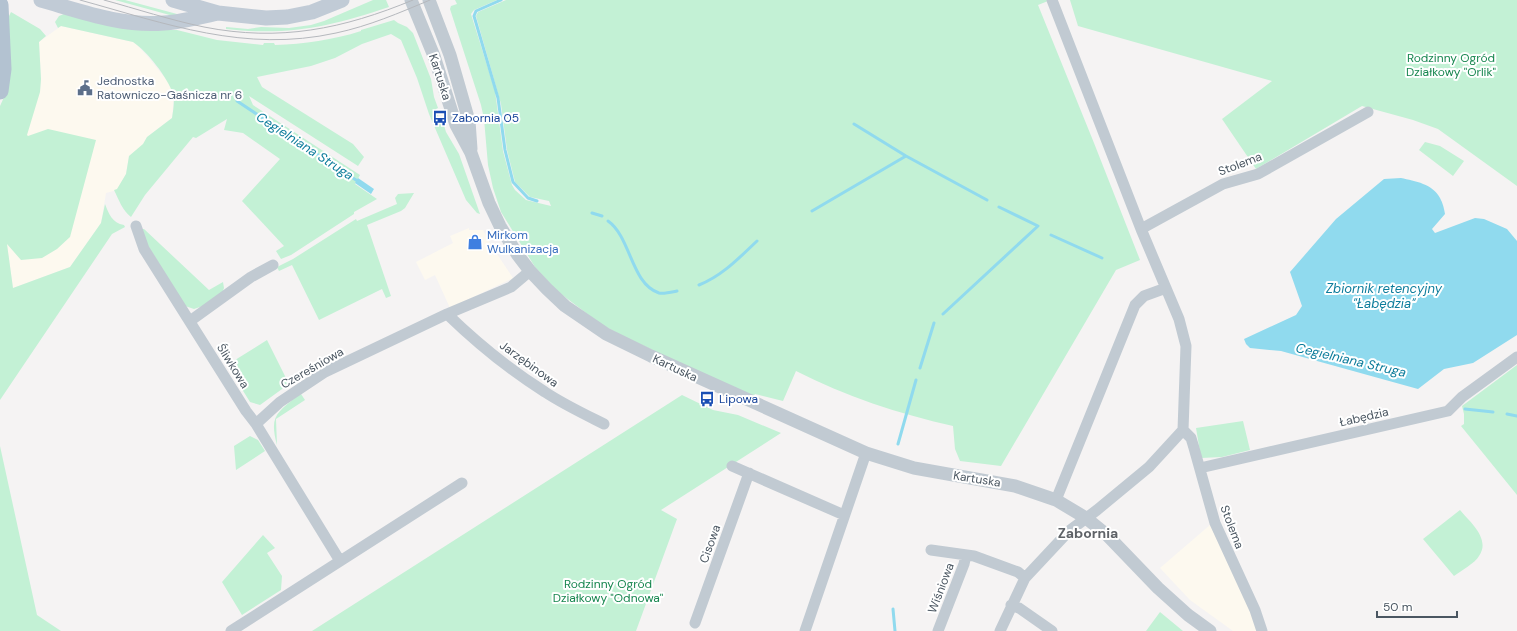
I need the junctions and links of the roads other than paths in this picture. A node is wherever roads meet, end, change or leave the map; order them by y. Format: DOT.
graph roads {
  1 [pos="13,0"];
  2 [pos="41,0"];
  3 [pos="173,0"];
  4 [pos="342,0"];
  5 [pos="411,0"];
  6 [pos="429,0"];
  7 [pos="1052,0"];
  8 [pos="0,5"];
  9 [pos="0,8"];
  10 [pos="218,13"];
  11 [pos="0,91"];
  12 [pos="1368,112"];
  13 [pos="471,153"];
  14 [pos="136,226"];
  15 [pos="1141,229"];
  16 [pos="273,265"];
  17 [pos="530,271"];
  18 [pos="1166,288"];
  19 [pos="448,314"];
  20 [pos="190,321"];
  21 [pos="1517,357"];
  22 [pos="256,424"];
  23 [pos="604,424"];
  24 [pos="1184,430"];
  25 [pos="866,453"];
  26 [pos="732,466"];
  27 [pos="1200,468"];
  28 [pos="749,473"];
  29 [pos="462,483"];
  30 [pos="1056,500"];
  31 [pos="844,515"];
  32 [pos="1086,518"];
  33 [pos="931,550"];
  34 [pos="966,555"];
  35 [pos="340,561"];
  36 [pos="1025,578"];
  37 [pos="1011,605"];
  38 [pos="695,623"];
  39 [pos="231,631"];
  40 [pos="805,631"];
  41 [pos="938,631"];
  42 [pos="1000,631"];
  43 [pos="1052,631"];
  44 [pos="1210,631"];
  45 [pos="1262,631"];
  1 -- 9 [label="main road"];
  2 -- 10 [label="main road"];
  3 -- 10 [label="main road"];
  4 -- 10 [label="main road"];
  5 -- 13 [label="street, Kartuska"];
  6 -- 13 [label="street, Kartuska"];
  7 -- 15 [label="street"];
  8 -- 9 [label="main road"];
  9 -- 11 [label="main road"];
  12 -- 15 [label="street, Stolema"];
  13 -- 17 [label="street, Kartuska"];
  14 -- 20 [label="street, Śliwkowa"];
  15 -- 18 [label="street"];
  16 -- 20 [label="street"];
  17 -- 19 [label="street, Czereśniowa"];
  17 -- 25 [label="street, Kartuska"];
  18 -- 24 [label="street"];
  18 -- 30 [label="street"];
  19 -- 22 [label="street, Czereśniowa"];
  19 -- 23 [label="street, Jarzębinowa"];
  20 -- 22 [label="street, Śliwkowa"];
  21 -- 27 [label="street, Łabędzia"];
  22 -- 35 [label="street"];
  24 -- 27 [label="street, Stolema"];
  24 -- 32 [label="street"];
  25 -- 30 [label="street, Kartuska"];
  25 -- 31 [label="street"];
  26 -- 28 [label="street"];
  27 -- 45 [label="street, Stolema"];
  28 -- 31 [label="street"];
  28 -- 38 [label="street, Cisowa"];
  29 -- 35 [label="street"];
  30 -- 32 [label="street, Kartuska"];
  31 -- 40 [label="street"];
  32 -- 36 [label="street"];
  32 -- 44 [label="street, Kartuska"];
  33 -- 34 [label="street, Wiśniowa"];
  34 -- 36 [label="street, Wiśniowa"];
  34 -- 41 [label="street, Wiśniowa"];
  35 -- 39 [label="street"];
  36 -- 37 [label="street"];
  37 -- 42 [label="street"];
  37 -- 43 [label="street"];
}
